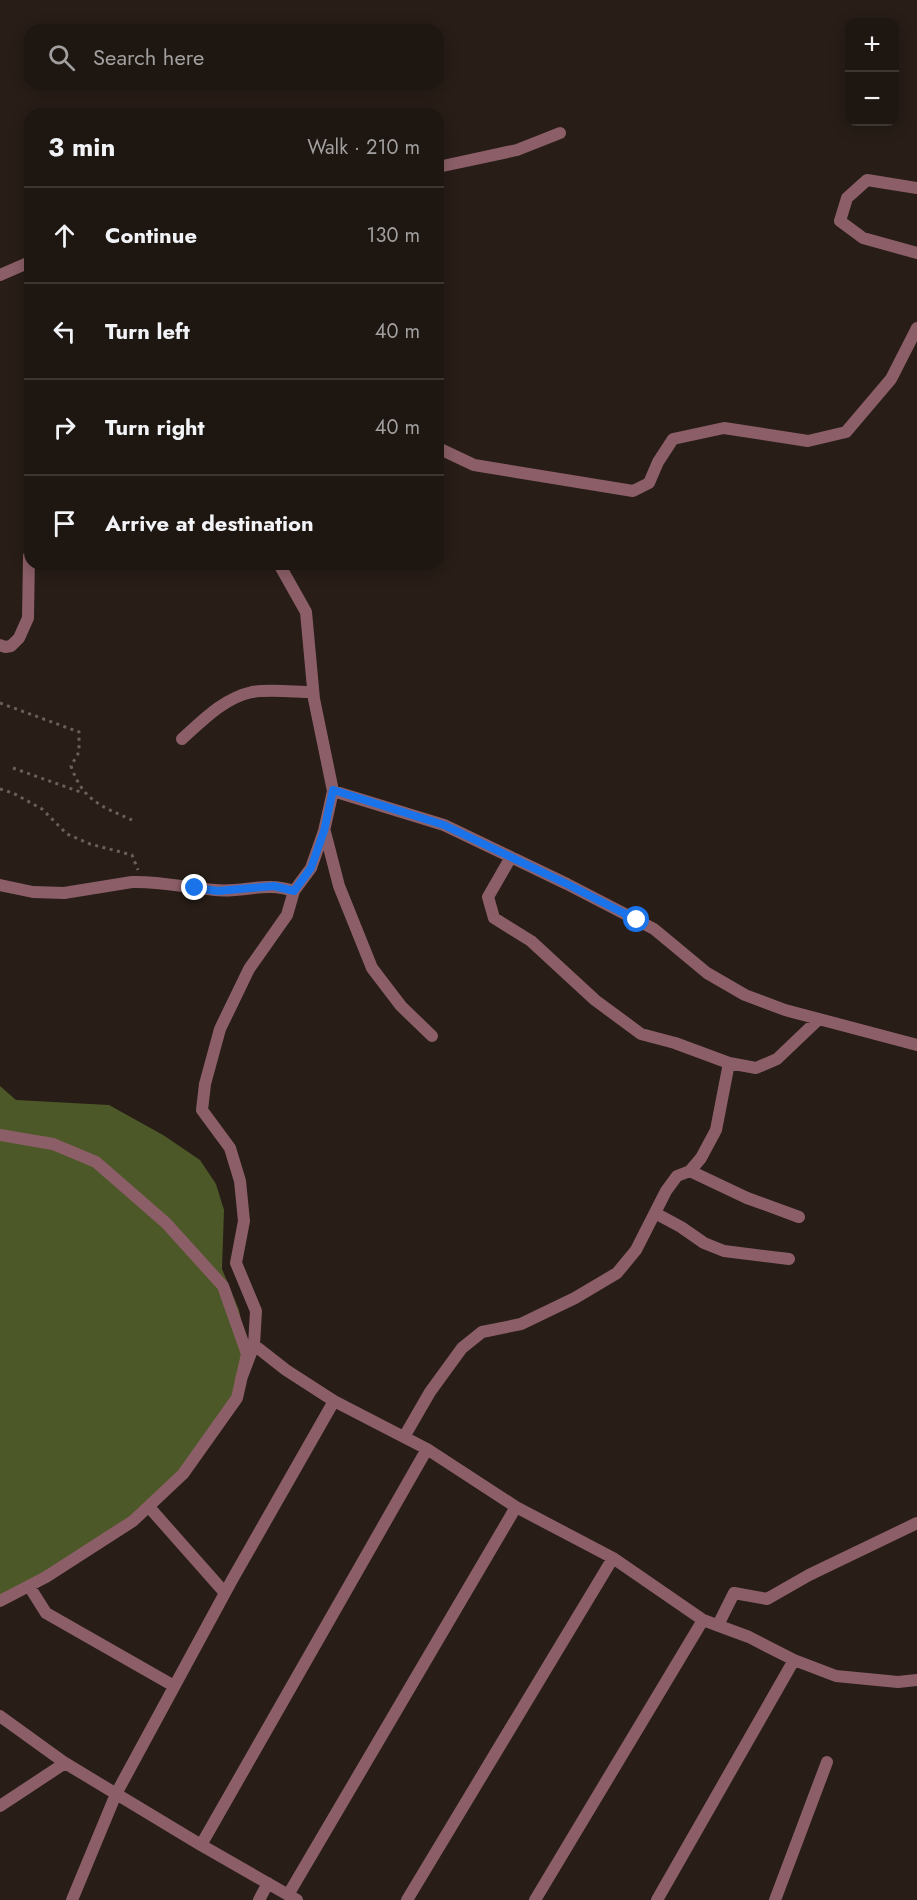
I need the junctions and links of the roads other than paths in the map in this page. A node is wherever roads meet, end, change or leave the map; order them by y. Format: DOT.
graph roads {
  1 [pos="560,133"];
  2 [pos="444,166"];
  3 [pos="917,188"];
  4 [pos="917,253"];
  5 [pos="24,265"];
  6 [pos="0,275"];
  7 [pos="917,328"];
  8 [pos="444,451"];
  9 [pos="29,570"];
  10 [pos="282,570"];
  11 [pos="0,645"];
  12 [pos="313,692"];
  13 [pos="182,739"];
  14 [pos="333,790"];
  15 [pos="324,831"];
  16 [pos="512,857"];
  17 [pos="0,885"];
  18 [pos="294,891"];
  19 [pos="819,1019"];
  20 [pos="432,1036"];
  21 [pos="917,1045"];
  22 [pos="729,1063"];
  23 [pos="0,1135"];
  24 [pos="690,1171"];
  25 [pos="655,1213"];
  26 [pos="800,1217"];
  27 [pos="789,1259"];
  28 [pos="254,1345"];
  29 [pos="241,1378"];
  30 [pos="334,1401"];
  31 [pos="404,1437"];
  32 [pos="427,1449"];
  33 [pos="149,1507"];
  34 [pos="516,1507"];
  35 [pos="917,1523"];
  36 [pos="613,1558"];
  37 [pos="29,1586"];
  38 [pos="225,1593"];
  39 [pos="0,1601"];
  40 [pos="703,1620"];
  41 [pos="718,1625"];
  42 [pos="794,1660"];
  43 [pos="917,1680"];
  44 [pos="174,1686"];
  45 [pos="0,1716"];
  46 [pos="827,1762"];
  47 [pos="65,1763"];
  48 [pos="116,1794"];
  49 [pos="0,1806"];
  50 [pos="201,1845"];
  51 [pos="268,1883"];
  52 [pos="293,1897"];
  53 [pos="72,1900"];
  54 [pos="259,1900"];
  55 [pos="407,1900"];
  56 [pos="535,1900"];
  57 [pos="657,1900"];
  58 [pos="775,1900"];
  1 -- 2 [label="street"];
  3 -- 4 [label="street"];
  5 -- 6 [label="street"];
  7 -- 8 [label="street"];
  9 -- 11 [label="street"];
  10 -- 12 [label="street"];
  12 -- 13 [label="street"];
  12 -- 14 [label="street"];
  14 -- 15 [label="street"];
  14 -- 16 [label="street"];
  15 -- 18 [label="street"];
  15 -- 20 [label="street"];
  16 -- 19 [label="street"];
  16 -- 22 [label="street"];
  17 -- 18 [label="street"];
  18 -- 28 [label="street"];
  19 -- 21 [label="street"];
  19 -- 22 [label="street"];
  22 -- 24 [label="street"];
  23 -- 29 [label="street"];
  24 -- 25 [label="street"];
  24 -- 26 [label="street"];
  25 -- 27 [label="street"];
  25 -- 31 [label="street"];
  28 -- 29 [label="street"];
  28 -- 30 [label="street"];
  29 -- 33 [label="street"];
  30 -- 31 [label="street"];
  30 -- 38 [label="street"];
  31 -- 32 [label="street"];
  32 -- 34 [label="street"];
  32 -- 50 [label="street"];
  33 -- 37 [label="street"];
  33 -- 38 [label="street"];
  34 -- 36 [label="street"];
  34 -- 52 [label="street"];
  35 -- 41 [label="street"];
  36 -- 40 [label="street"];
  36 -- 55 [label="street"];
  37 -- 39 [label="street"];
  37 -- 44 [label="street"];
  38 -- 44 [label="street"];
  40 -- 41 [label="street"];
  40 -- 56 [label="street"];
  41 -- 42 [label="street"];
  42 -- 43 [label="street"];
  42 -- 57 [label="street"];
  44 -- 48 [label="street"];
  45 -- 47 [label="street"];
  46 -- 58 [label="street"];
  47 -- 48 [label="street"];
  47 -- 49 [label="street"];
  48 -- 50 [label="street"];
  48 -- 53 [label="street"];
  50 -- 51 [label="street"];
  51 -- 52 [label="street"];
  51 -- 54 [label="street"];
}
